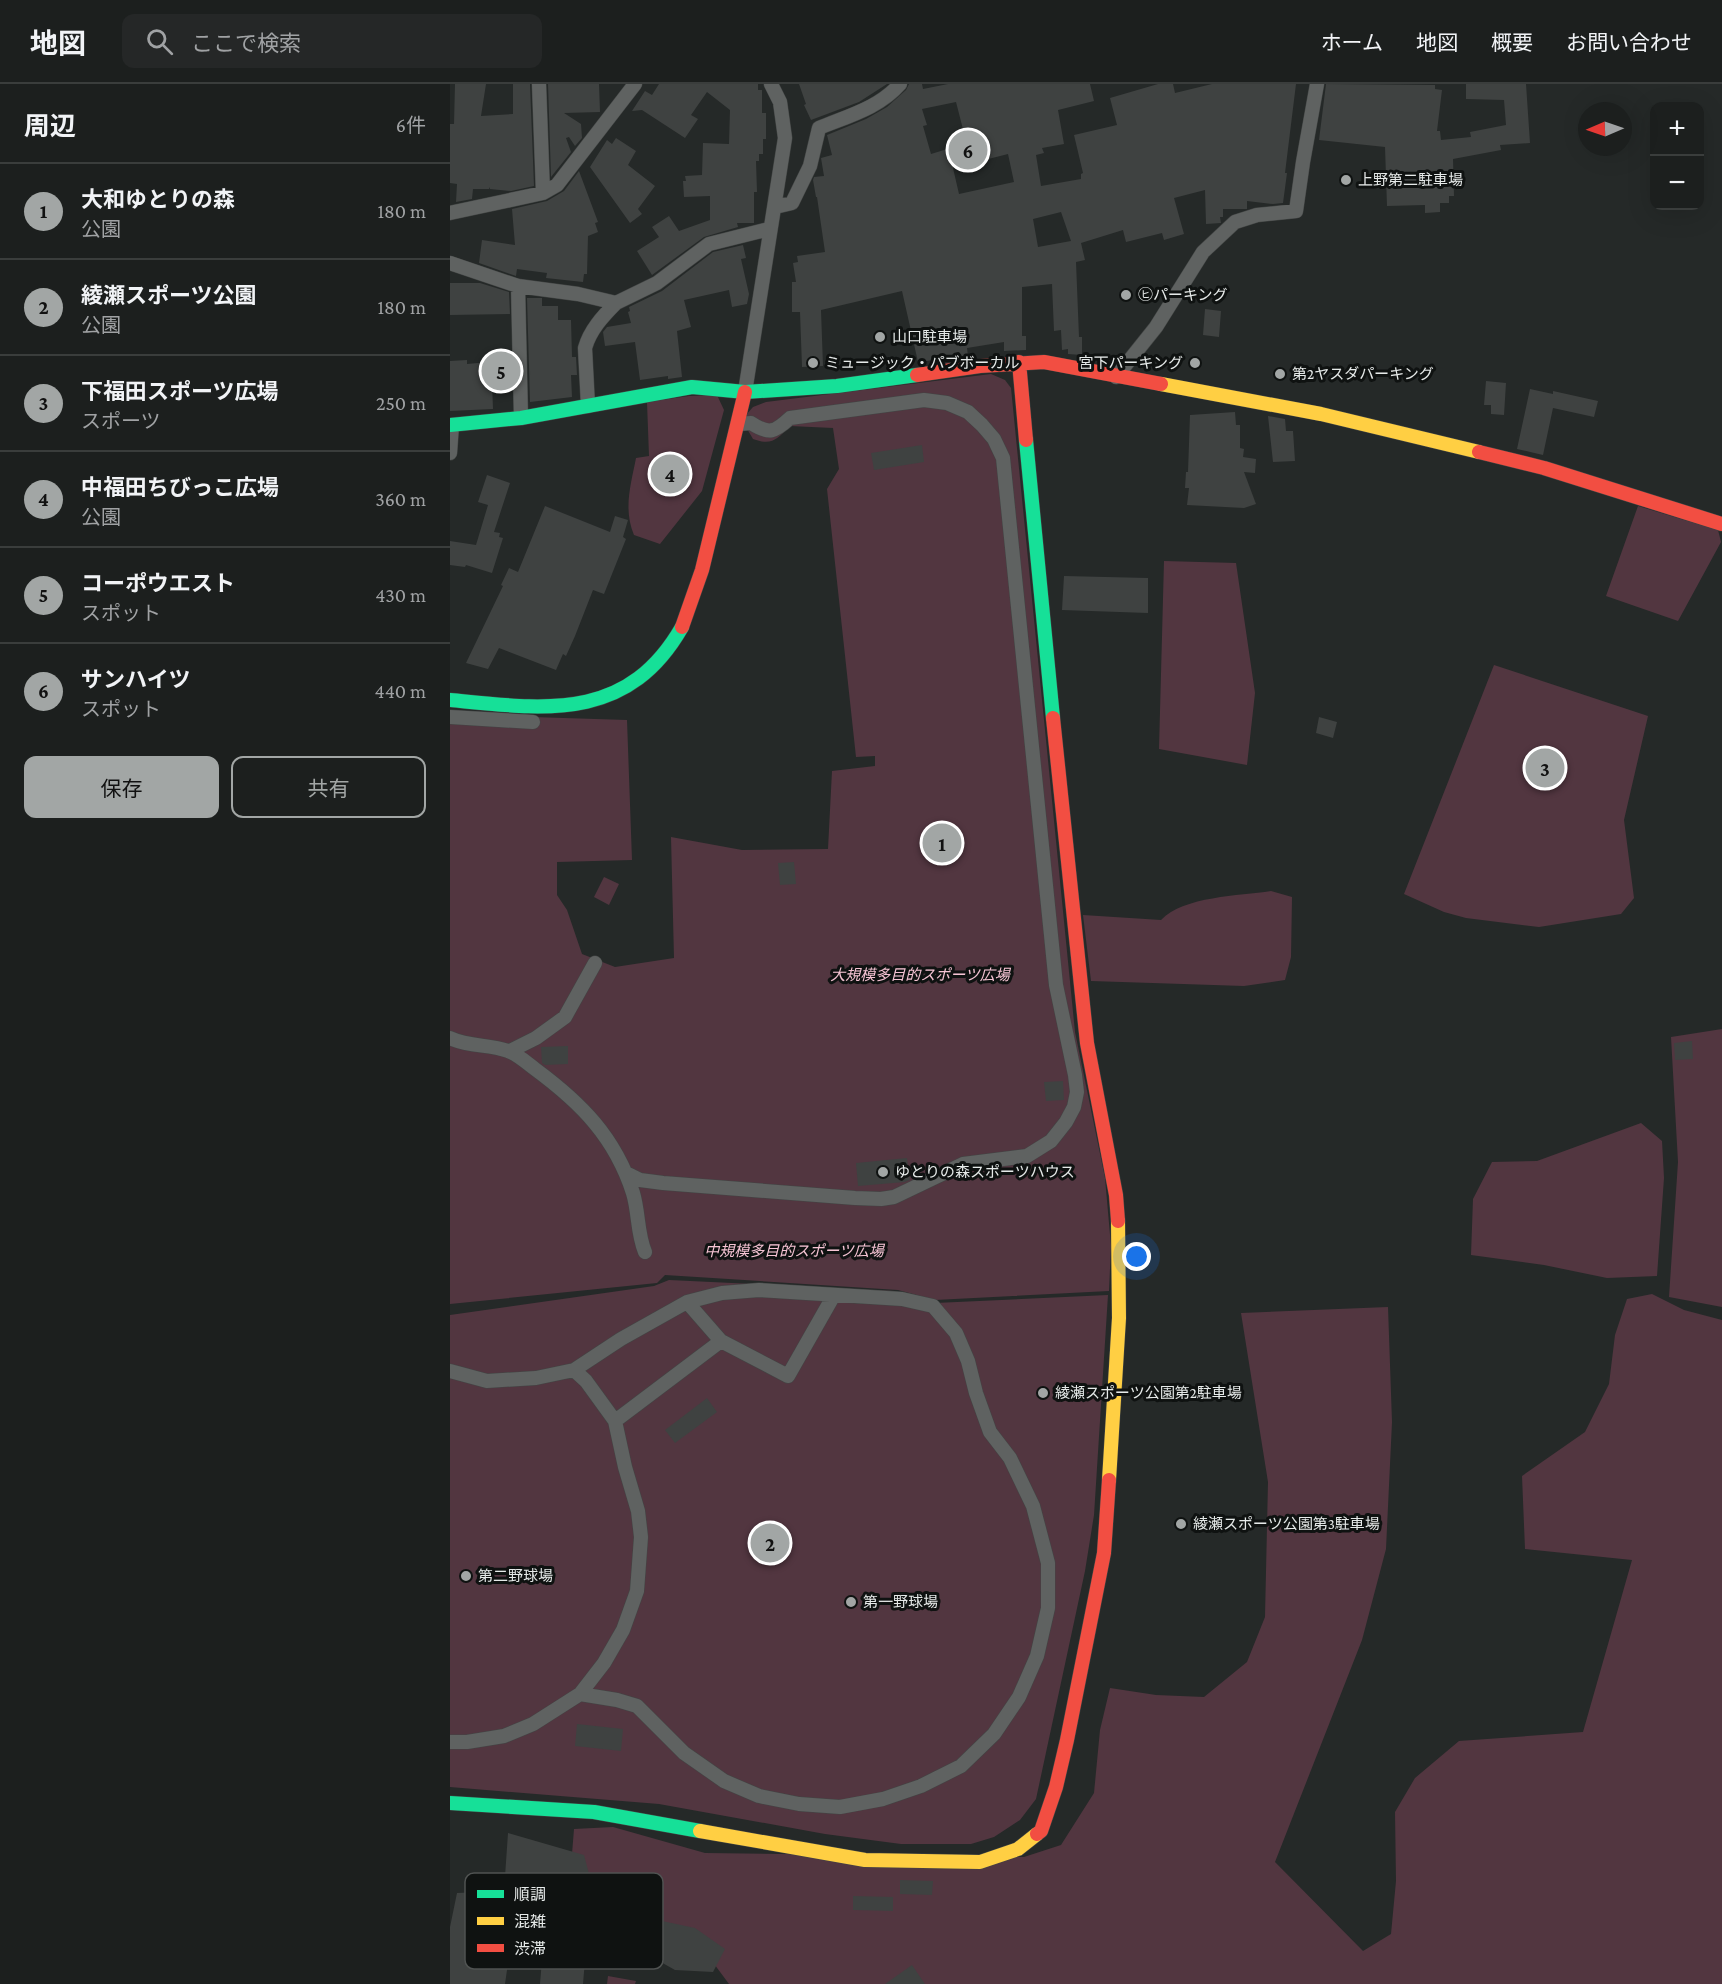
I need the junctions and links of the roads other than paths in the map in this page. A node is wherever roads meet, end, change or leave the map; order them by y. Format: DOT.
graph roads {
  1 [pos="539,84"];
  2 [pos="635,84"];
  3 [pos="771,84"];
  4 [pos="900,84"];
  5 [pos="1317,84"];
  6 [pos="543,193"];
  7 [pos="775,207"];
  8 [pos="450,213"];
  9 [pos="770,229"];
  10 [pos="450,263"];
  11 [pos="518,286"];
  12 [pos="616,303"];
  13 [pos="1019,362"];
  14 [pos="1116,377"];
  15 [pos="745,392"];
  16 [pos="588,406"];
  17 [pos="521,418"];
  18 [pos="738,424"];
  19 [pos="451,425"];
  20 [pos="450,453"];
  21 [pos="1722,525"];
  22 [pos="450,700"];
  23 [pos="450,717"];
  24 [pos="533,722"];
  25 [pos="595,963"];
  26 [pos="450,1038"];
  27 [pos="510,1051"];
  28 [pos="626,1173"];
  29 [pos="645,1252"];
  30 [pos="834,1294"];
  31 [pos="687,1302"];
  32 [pos="721,1341"];
  33 [pos="574,1370"];
  34 [pos="450,1371"];
  35 [pos="615,1421"];
  36 [pos="580,1694"];
  37 [pos="450,1742"];
  38 [pos="450,1803"];
  1 -- 6 [label="street"];
  2 -- 6 [label="street"];
  3 -- 7 [label="street"];
  4 -- 7 [label="street"];
  5 -- 14 [label="street"];
  6 -- 8 [label="street"];
  7 -- 9 [label="street"];
  9 -- 12 [label="street"];
  9 -- 15 [label="street"];
  10 -- 11 [label="street"];
  11 -- 12 [label="street"];
  11 -- 17 [label="street"];
  12 -- 16 [label="street"];
  13 -- 14 [label="street"];
  13 -- 15 [label="street"];
  13 -- 38 [label="street"];
  14 -- 21 [label="street"];
  15 -- 16 [label="street"];
  15 -- 18 [label="street"];
  16 -- 17 [label="street"];
  17 -- 19 [label="street"];
  18 -- 22 [label="street"];
  18 -- 28 [label="street"];
  19 -- 20 [label="street"];
  23 -- 24 [label="street"];
  25 -- 27 [label="street"];
  26 -- 27 [label="street"];
  27 -- 28 [label="street"];
  28 -- 29 [label="street"];
  30 -- 31 [label="street"];
  30 -- 32 [label="street"];
  30 -- 36 [label="street"];
  31 -- 32 [label="street"];
  31 -- 33 [label="street"];
  32 -- 35 [label="street"];
  33 -- 34 [label="street"];
  33 -- 35 [label="street"];
  35 -- 36 [label="street"];
  36 -- 37 [label="street"];
}
